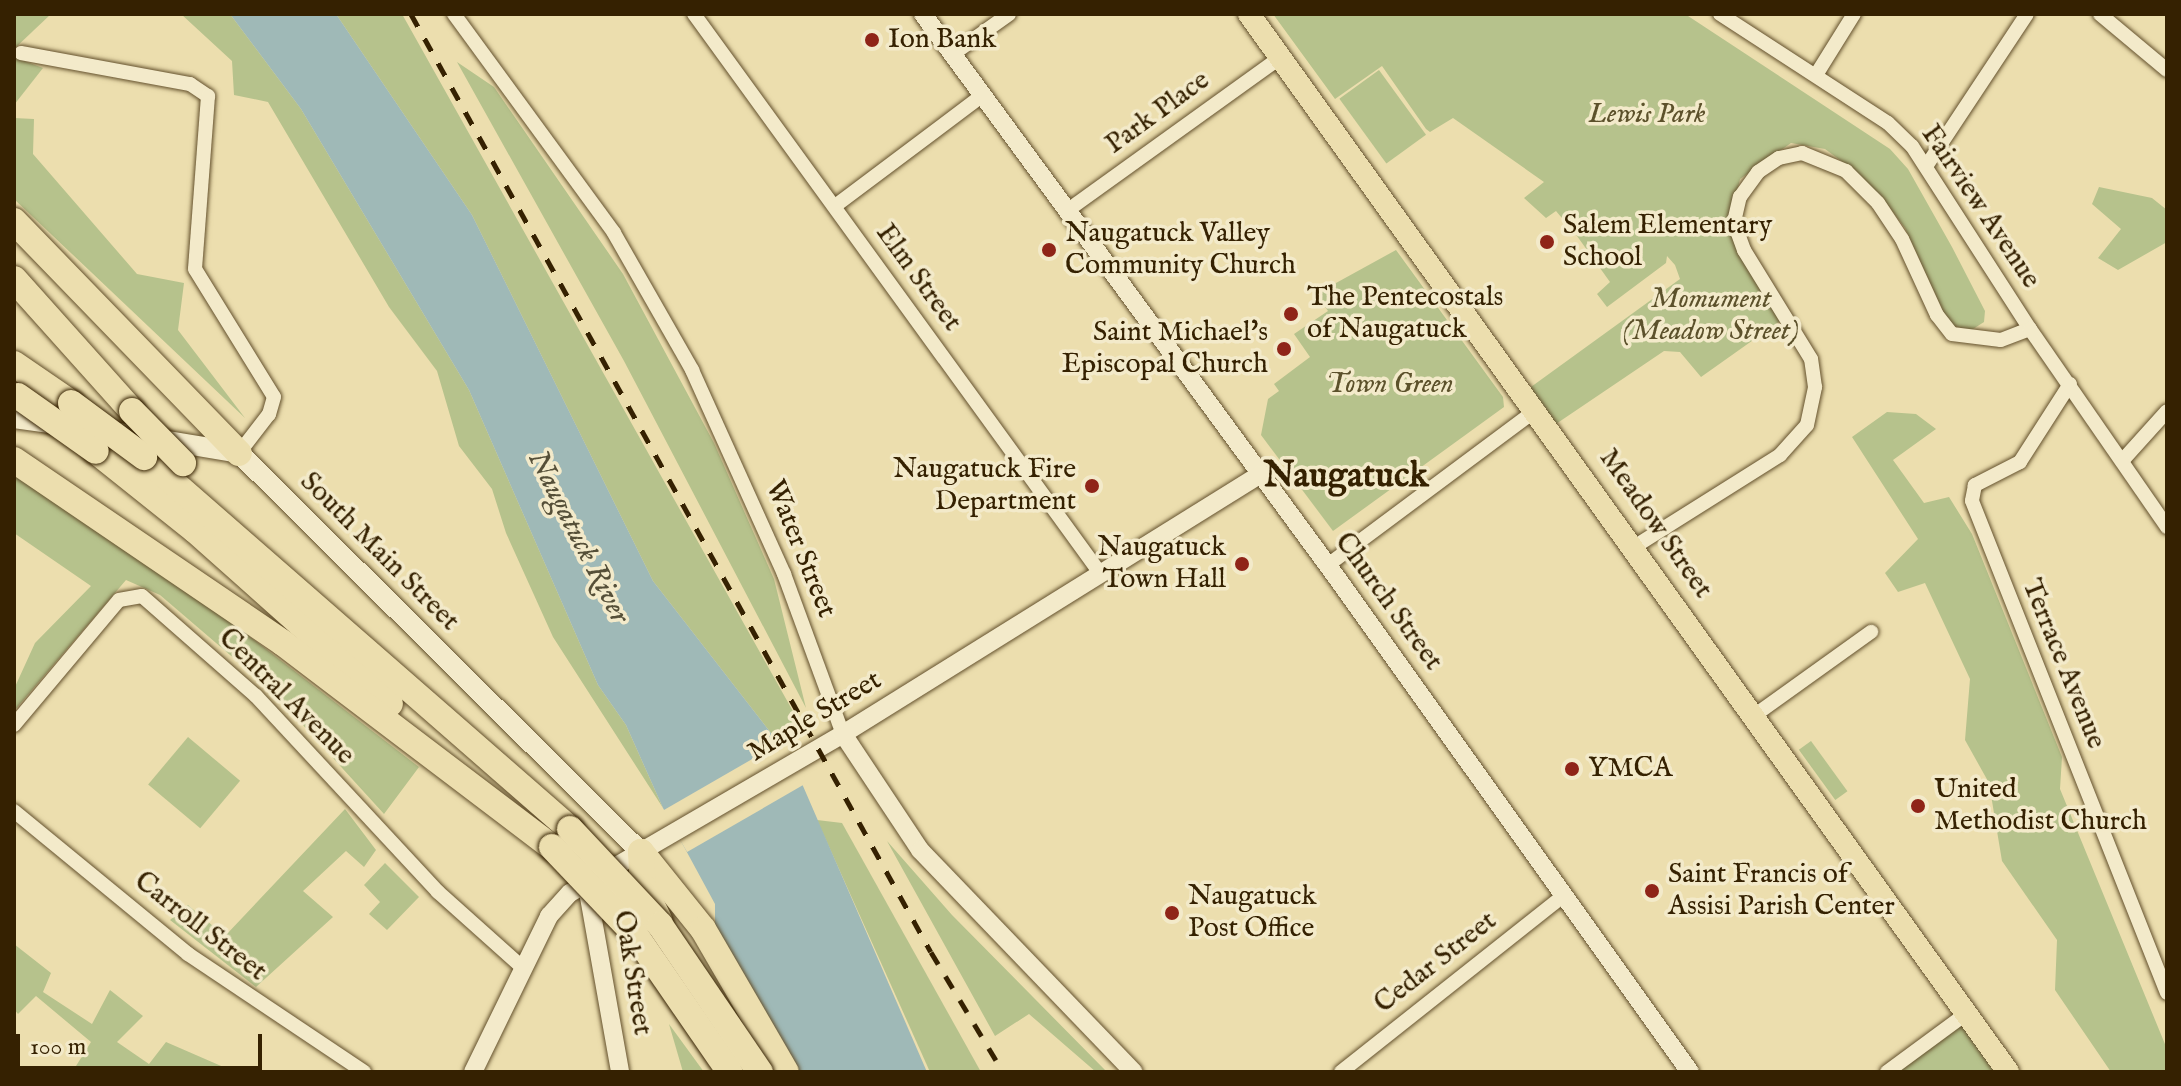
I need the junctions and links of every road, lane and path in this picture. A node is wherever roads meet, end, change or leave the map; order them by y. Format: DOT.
graph roads {
  1 [pos="454,14"];
  2 [pos="694,14"];
  3 [pos="923,14"];
  4 [pos="1009,14"];
  5 [pos="1249,14"];
  6 [pos="1720,14"];
  7 [pos="1854,14"];
  8 [pos="2027,14"];
  9 [pos="2110,17"];
  10 [pos="21,53"];
  11 [pos="953,54"];
  12 [pos="1278,59"];
  13 [pos="2167,70"];
  14 [pos="1816,75"];
  15 [pos="983,95"];
  16 [pos="1927,165"];
  17 [pos="835,206"];
  18 [pos="1068,210"];
  19 [pos="14,221"];
  20 [pos="14,279"];
  21 [pos="2030,329"];
  22 [pos="14,364"];
  23 [pos="2070,384"];
  24 [pos="15,402"];
  25 [pos="1537,409"];
  26 [pos="2167,411"];
  27 [pos="239,453"];
  28 [pos="14,460"];
  29 [pos="2122,461"];
  30 [pos="1259,475"];
  31 [pos="2167,527"];
  32 [pos="1634,547"];
  33 [pos="1328,565"];
  34 [pos="1100,573"];
  35 [pos="327,615"];
  36 [pos="1871,632"];
  37 [pos="1755,715"];
  38 [pos="14,725"];
  39 [pos="843,734"];
  40 [pos="14,811"];
  41 [pos="561,838"];
  42 [pos="641,852"];
  43 [pos="586,883"];
  44 [pos="1564,895"];
  45 [pos="524,969"];
  46 [pos="2167,993"];
  47 [pos="1967,1013"];
  48 [pos="364,1072"];
  49 [pos="473,1072"];
  50 [pos="620,1072"];
  51 [pos="732,1072"];
  52 [pos="760,1072"];
  53 [pos="786,1072"];
  54 [pos="1134,1072"];
  55 [pos="1341,1072"];
  56 [pos="1690,1072"];
  57 [pos="1887,1072"];
  58 [pos="2008,1072"];
  1 -- 39 [label="street, Water Street"];
  2 -- 17 [label="street, Elm Street"];
  3 -- 11 [label="street, Church Street"];
  4 -- 11 [label="street"];
  5 -- 12 [label="main road, Meadow Street"];
  6 -- 14 [label="street, Fairview Avenue"];
  7 -- 14 [label="street"];
  8 -- 16 [label="street"];
  9 -- 13 [label="street"];
  10 -- 27 [label="street"];
  11 -- 15 [label="street, Church Street"];
  12 -- 18 [label="street, Park Place"];
  12 -- 25 [label="main road, Meadow Street"];
  14 -- 16 [label="street, Fairview Avenue"];
  15 -- 17 [label="street"];
  15 -- 18 [label="street, Church Street"];
  16 -- 21 [label="street, Fairview Avenue"];
  17 -- 34 [label="street, Elm Street"];
  18 -- 30 [label="street, Church Street"];
  19 -- 27 [label="highway"];
  20 -- 35 [label="highway, bridge"];
  21 -- 23 [label="street, Fairview Avenue"];
  21 -- 32 [label="street"];
  22 -- 35 [label="highway, bridge"];
  23 -- 29 [label="street, Fairview Avenue"];
  23 -- 46 [label="street, Terrace Avenue"];
  24 -- 27 [label="main road"];
  24 -- 41 [label="highway, bridge"];
  25 -- 32 [label="main road, Meadow Street"];
  25 -- 33 [label="street"];
  26 -- 29 [label="street"];
  27 -- 42 [label="main road, South Main Street"];
  28 -- 41 [label="highway"];
  29 -- 31 [label="street, Fairview Avenue"];
  30 -- 33 [label="street, Church Street"];
  30 -- 34 [label="street, Maple Street"];
  32 -- 37 [label="main road, Meadow Street"];
  33 -- 44 [label="street, Church Street"];
  34 -- 39 [label="street, Maple Street"];
  35 -- 41 [label="highway"];
  36 -- 37 [label="street"];
  37 -- 47 [label="main road, Meadow Street"];
  38 -- 45 [label="street, Central Avenue"];
  39 -- 42 [label="street, Maple Street"];
  39 -- 54 [label="street, Water Street"];
  40 -- 48 [label="street, Carroll Street"];
  41 -- 51 [label="highway, bridge"];
  41 -- 52 [label="highway, bridge"];
  42 -- 43 [label="street, Maple Street"];
  42 -- 51 [label="highway"];
  42 -- 53 [label="highway"];
  43 -- 45 [label="street, Maple Street"];
  43 -- 50 [label="street, Oak Street"];
  44 -- 55 [label="street, Cedar Street"];
  44 -- 56 [label="street, Church Street"];
  45 -- 49 [label="street, Maple Street"];
  47 -- 57 [label="street"];
  47 -- 58 [label="main road, Meadow Street"];
}
